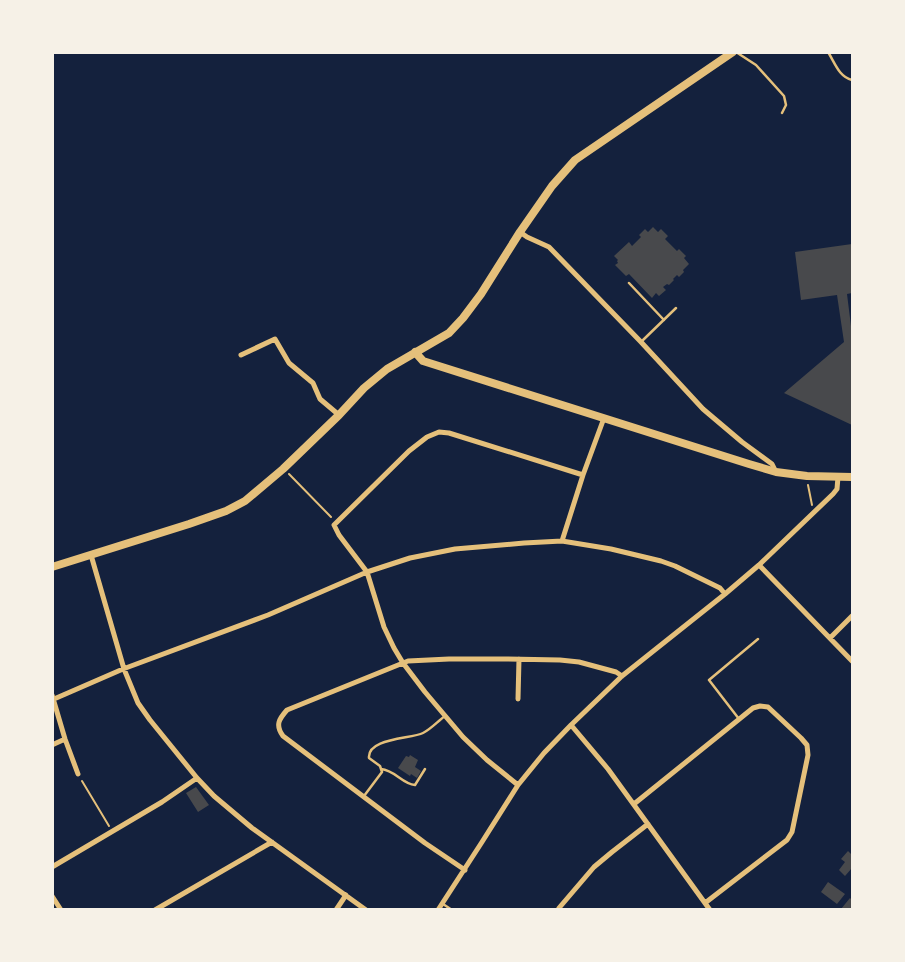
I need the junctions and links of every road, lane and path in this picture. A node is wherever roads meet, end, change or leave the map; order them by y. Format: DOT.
graph roads {
  1 [pos="735,52"];
  2 [pos="828,52"];
  3 [pos="852,80"];
  4 [pos="782,113"];
  5 [pos="520,232"];
  6 [pos="629,283"];
  7 [pos="676,308"];
  8 [pos="664,320"];
  9 [pos="641,342"];
  10 [pos="415,352"];
  11 [pos="241,356"];
  12 [pos="339,415"];
  13 [pos="604,418"];
  14 [pos="283,469"];
  15 [pos="776,472"];
  16 [pos="583,475"];
  17 [pos="807,476"];
  18 [pos="838,477"];
  19 [pos="852,477"];
  20 [pos="814,512"];
  21 [pos="336,522"];
  22 [pos="562,541"];
  23 [pos="90,555"];
  24 [pos="759,565"];
  25 [pos="52,567"];
  26 [pos="367,572"];
  27 [pos="724,594"];
  28 [pos="852,616"];
  29 [pos="830,638"];
  30 [pos="758,639"];
  31 [pos="519,659"];
  32 [pos="852,661"];
  33 [pos="403,663"];
  34 [pos="124,669"];
  35 [pos="622,676"];
  36 [pos="53,697"];
  37 [pos="518,699"];
  38 [pos="445,716"];
  39 [pos="739,719"];
  40 [pos="571,725"];
  41 [pos="65,739"];
  42 [pos="52,745"];
  43 [pos="381,769"];
  44 [pos="425,769"];
  45 [pos="78,774"];
  46 [pos="197,778"];
  47 [pos="518,785"];
  48 [pos="364,797"];
  49 [pos="634,804"];
  50 [pos="648,824"];
  51 [pos="111,828"];
  52 [pos="272,842"];
  53 [pos="52,867"];
  54 [pos="465,870"];
  55 [pos="346,894"];
  56 [pos="52,896"];
  57 [pos="442,903"];
  58 [pos="705,903"];
  59 [pos="559,908"];
  60 [pos="61,910"];
  61 [pos="155,910"];
  62 [pos="336,910"];
  63 [pos="366,910"];
  64 [pos="438,910"];
  65 [pos="452,910"];
  66 [pos="710,910"];
  1 -- 4 [label="lane"];
  1 -- 5 [label="main road"];
  2 -- 3 [label="lane"];
  5 -- 9 [label="street"];
  5 -- 10 [label="main road"];
  6 -- 8 [label="lane"];
  7 -- 8 [label="lane"];
  8 -- 9 [label="lane"];
  9 -- 15 [label="street"];
  10 -- 12 [label="main road"];
  10 -- 13 [label="main road"];
  11 -- 12 [label="street"];
  12 -- 14 [label="main road"];
  13 -- 15 [label="main road"];
  13 -- 16 [label="street"];
  14 -- 21 [label="path"];
  14 -- 23 [label="main road"];
  15 -- 17 [label="main road"];
  16 -- 21 [label="street"];
  16 -- 22 [label="street"];
  17 -- 18 [label="main road"];
  17 -- 20 [label="path"];
  18 -- 19 [label="main road"];
  18 -- 20 [label="street"];
  20 -- 24 [label="street"];
  21 -- 26 [label="street"];
  22 -- 26 [label="street"];
  22 -- 27 [label="street"];
  23 -- 25 [label="main road"];
  23 -- 34 [label="street"];
  24 -- 27 [label="street"];
  24 -- 29 [label="street"];
  26 -- 33 [label="street"];
  26 -- 34 [label="street"];
  27 -- 35 [label="street"];
  28 -- 29 [label="street"];
  29 -- 32 [label="street"];
  30 -- 39 [label="lane"];
  31 -- 33 [label="street"];
  31 -- 35 [label="street"];
  31 -- 37 [label="street"];
  33 -- 38 [label="street"];
  33 -- 48 [label="street"];
  34 -- 36 [label="street"];
  34 -- 46 [label="street"];
  35 -- 40 [label="street"];
  36 -- 41 [label="street"];
  38 -- 43 [label="lane"];
  38 -- 47 [label="street"];
  39 -- 49 [label="street"];
  39 -- 58 [label="street"];
  40 -- 47 [label="street"];
  40 -- 49 [label="street"];
  41 -- 42 [label="street"];
  41 -- 45 [label="street"];
  43 -- 44 [label="lane"];
  43 -- 48 [label="lane"];
  45 -- 51 [label="path"];
  46 -- 52 [label="street"];
  46 -- 53 [label="street"];
  47 -- 54 [label="street"];
  48 -- 54 [label="street"];
  49 -- 50 [label="street"];
  50 -- 58 [label="street"];
  50 -- 59 [label="street"];
  52 -- 55 [label="street"];
  52 -- 61 [label="street"];
  54 -- 57 [label="street"];
  55 -- 62 [label="street"];
  55 -- 63 [label="street"];
  56 -- 60 [label="street"];
  57 -- 64 [label="street"];
  57 -- 65 [label="lane"];
  58 -- 66 [label="street"];
}
